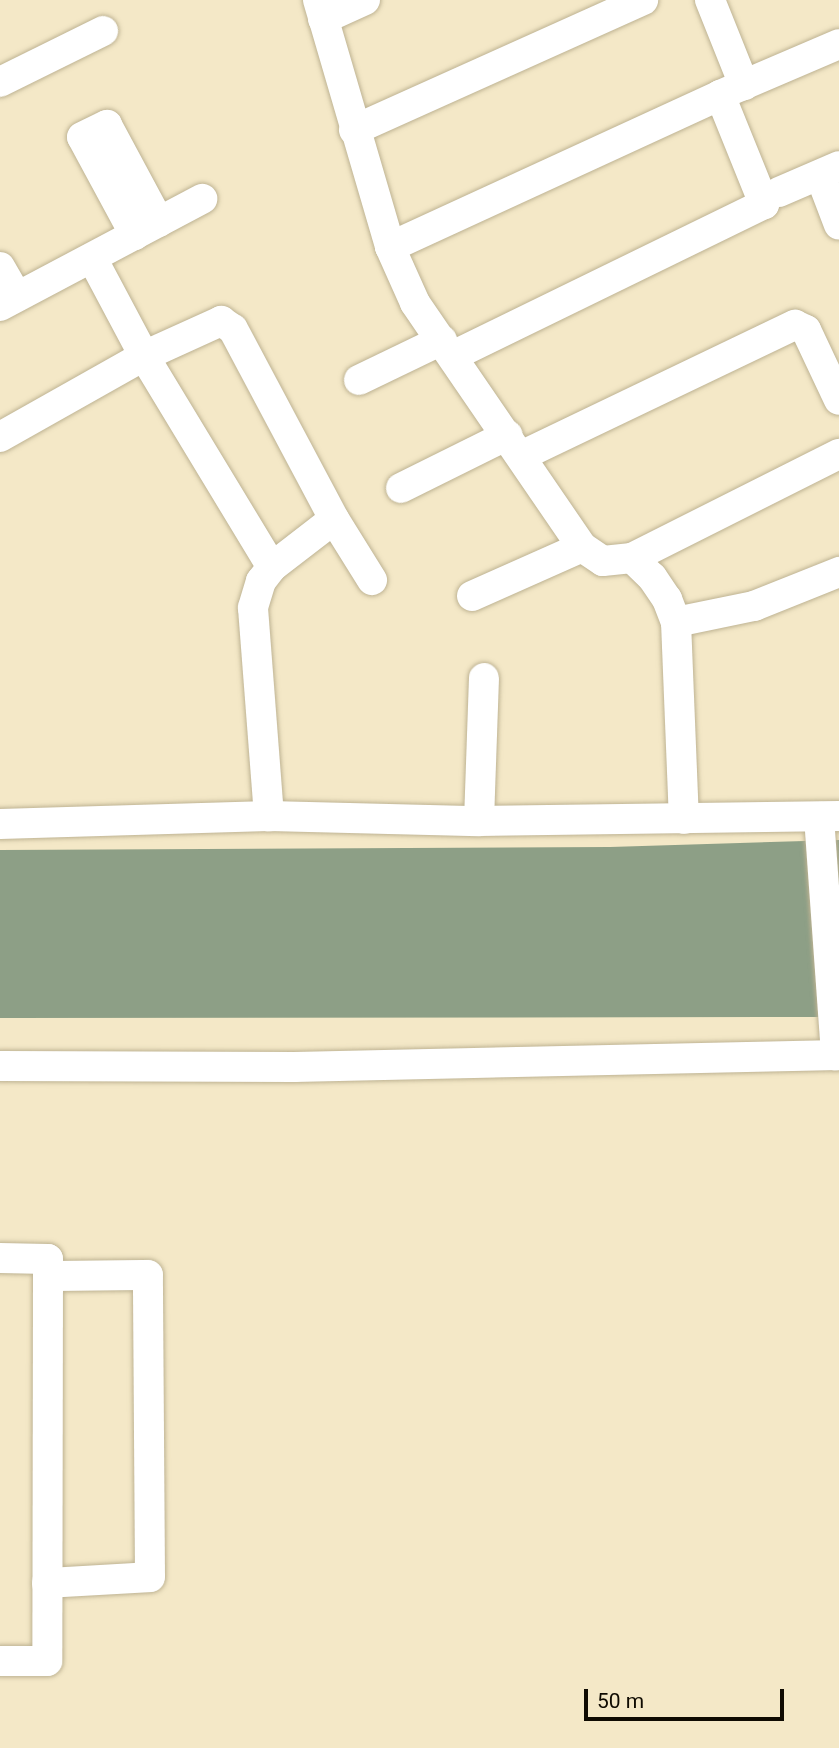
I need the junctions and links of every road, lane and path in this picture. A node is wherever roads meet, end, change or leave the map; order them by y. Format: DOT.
graph roads {
  1 [pos="365,0"];
  2 [pos="643,0"];
  3 [pos="710,0"];
  4 [pos="320,10"];
  5 [pos="103,31"];
  6 [pos="839,44"];
  7 [pos="0,82"];
  8 [pos="732,90"];
  9 [pos="354,131"];
  10 [pos="829,171"];
  11 [pos="779,192"];
  12 [pos="202,199"];
  13 [pos="839,225"];
  14 [pos="390,247"];
  15 [pos="92,258"];
  16 [pos="0,267"];
  17 [pos="8,301"];
  18 [pos="447,348"];
  19 [pos="144,356"];
  20 [pos="359,380"];
  21 [pos="839,400"];
  22 [pos="0,437"];
  23 [pos="514,445"];
  24 [pos="839,454"];
  25 [pos="401,488"];
  26 [pos="334,519"];
  27 [pos="582,547"];
  28 [pos="632,558"];
  29 [pos="272,567"];
  30 [pos="839,572"];
  31 [pos="372,580"];
  32 [pos="471,596"];
  33 [pos="676,622"];
  34 [pos="484,678"];
  35 [pos="269,816"];
  36 [pos="829,816"];
  37 [pos="684,820"];
  38 [pos="479,821"];
  39 [pos="0,824"];
  40 [pos="837,1055"];
  41 [pos="0,1066"];
  42 [pos="0,1258"];
  43 [pos="48,1276"];
  44 [pos="47,1583"];
  45 [pos="0,1661"];
  1 -- 4 [label="street"];
  2 -- 9 [label="street"];
  3 -- 8 [label="street"];
  4 -- 9 [label="street"];
  5 -- 7 [label="street"];
  6 -- 8 [label="street"];
  8 -- 14 [label="street"];
  8 -- 18 [label="street"];
  9 -- 14 [label="street"];
  10 -- 11 [label="street"];
  10 -- 13 [label="street"];
  12 -- 15 [label="street"];
  14 -- 18 [label="street"];
  15 -- 17 [label="street"];
  15 -- 19 [label="street"];
  16 -- 17 [label="street"];
  18 -- 20 [label="street"];
  18 -- 23 [label="street"];
  19 -- 22 [label="street"];
  19 -- 26 [label="street"];
  19 -- 29 [label="street"];
  21 -- 23 [label="street"];
  23 -- 25 [label="street"];
  23 -- 27 [label="street"];
  24 -- 28 [label="street"];
  26 -- 29 [label="street"];
  26 -- 31 [label="street"];
  27 -- 28 [label="street"];
  27 -- 32 [label="street"];
  28 -- 33 [label="street"];
  29 -- 35 [label="street"];
  30 -- 33 [label="street"];
  33 -- 37 [label="street"];
  34 -- 38 [label="street"];
  35 -- 38 [label="street"];
  35 -- 39 [label="street"];
  36 -- 37 [label="street"];
  36 -- 40 [label="street"];
  37 -- 38 [label="street"];
  40 -- 41 [label="street"];
  42 -- 43 [label="street"];
  43 -- 44 [label="street"];
  43 -- 44 [label="street"];
  44 -- 45 [label="street"];
}
